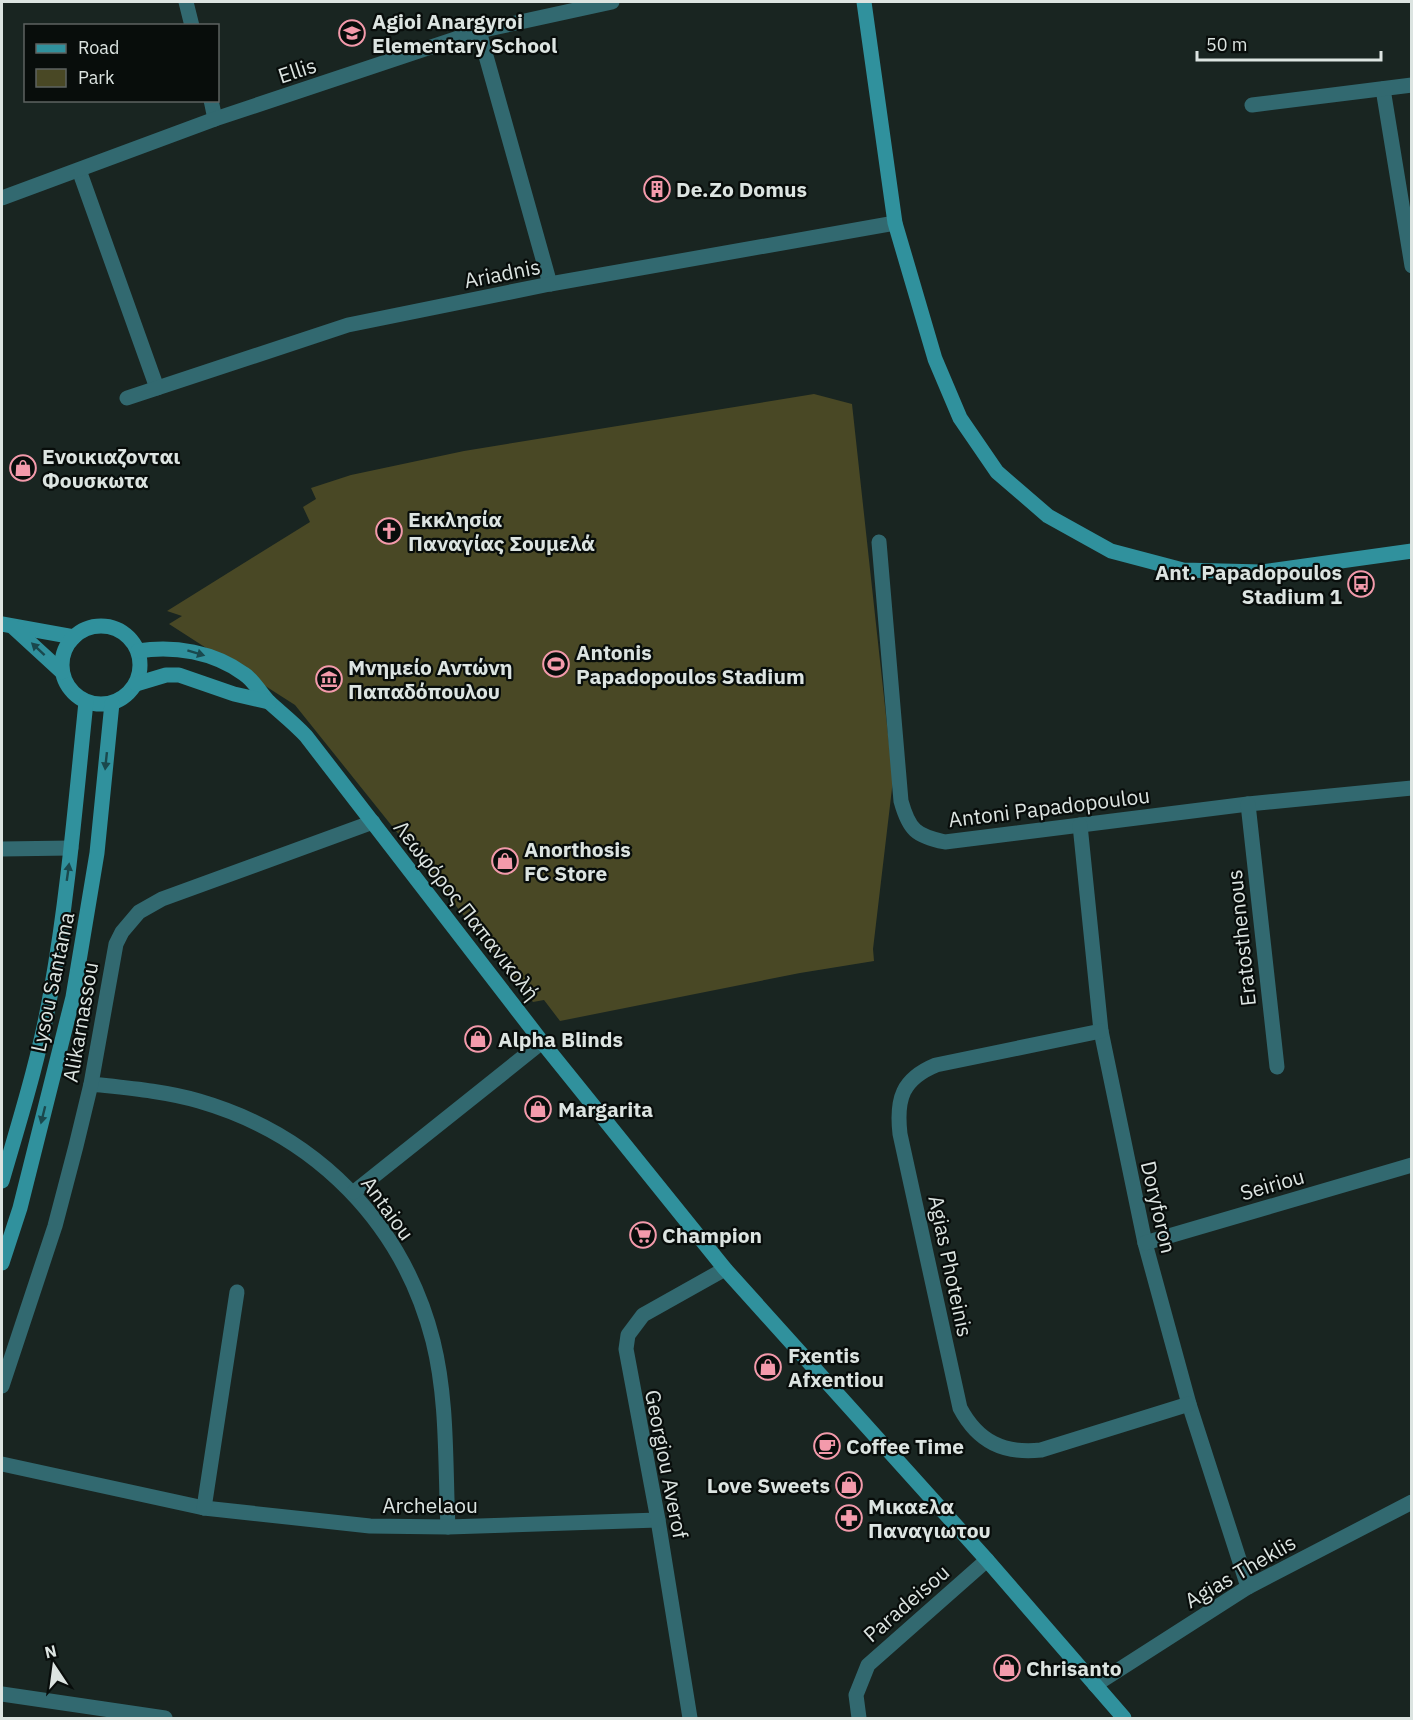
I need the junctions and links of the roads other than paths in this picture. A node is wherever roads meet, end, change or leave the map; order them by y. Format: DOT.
graph roads {
  1 [pos="186,2"];
  2 [pos="612,2"];
  3 [pos="864,2"];
  4 [pos="192,24"];
  5 [pos="479,31"];
  6 [pos="1412,85"];
  7 [pos="1383,89"];
  8 [pos="212,102"];
  9 [pos="1252,105"];
  10 [pos="216,119"];
  11 [pos="79,170"];
  12 [pos="2,198"];
  13 [pos="895,223"];
  14 [pos="1412,266"];
  15 [pos="550,284"];
  16 [pos="157,388"];
  17 [pos="127,398"];
  18 [pos="879,542"];
  19 [pos="1412,551"];
  20 [pos="7,626"];
  21 [pos="74,637"];
  22 [pos="138,651"];
  23 [pos="62,672"];
  24 [pos="136,684"];
  25 [pos="86,702"];
  26 [pos="269,702"];
  27 [pos="112,703"];
  28 [pos="1412,788"];
  29 [pos="1248,804"];
  30 [pos="373,822"];
  31 [pos="1080,825"];
  32 [pos="71,848"];
  33 [pos="2,849"];
  34 [pos="1101,1031"];
  35 [pos="542,1042"];
  36 [pos="1276,1067"];
  37 [pos="92,1084"];
  38 [pos="1412,1165"];
  39 [pos="2,1181"];
  40 [pos="354,1192"];
  41 [pos="1145,1243"];
  42 [pos="2,1263"];
  43 [pos="725,1269"];
  44 [pos="237,1292"];
  45 [pos="2,1386"];
  46 [pos="1189,1404"];
  47 [pos="2,1464"];
  48 [pos="1412,1502"];
  49 [pos="204,1508"];
  50 [pos="658,1520"];
  51 [pos="448,1527"];
  52 [pos="987,1560"];
  53 [pos="1248,1587"];
  54 [pos="1095,1685"];
  55 [pos="2,1694"];
  56 [pos="689,1718"];
  57 [pos="165,1719"];
  58 [pos="859,1719"];
  59 [pos="1124,1719"];
  1 -- 4 [label="street"];
  2 -- 5 [label="street, Ellis"];
  3 -- 13 [label="street"];
  5 -- 10 [label="street, Ellis"];
  5 -- 15 [label="street"];
  6 -- 7 [label="street"];
  7 -- 9 [label="street"];
  7 -- 14 [label="street"];
  8 -- 10 [label="street"];
  10 -- 11 [label="street, Ellis"];
  11 -- 12 [label="street, Ellis"];
  11 -- 16 [label="street"];
  13 -- 15 [label="street, Ariadnis"];
  13 -- 19 [label="street"];
  15 -- 16 [label="street, Ariadnis"];
  16 -- 17 [label="street, Ariadnis"];
  18 -- 31 [label="street, Antoni Papadopoulou"];
  20 -- 21 [label="street"];
  23 -- 20 [label="street, one-way"];
  21 -- 22 [label="street"];
  21 -- 23 [label="street"];
  22 -- 24 [label="street"];
  22 -- 26 [label="street, Λεωφόρος Παπανικολή, one-way"];
  23 -- 25 [label="street"];
  24 -- 26 [label="street, Λεωφόρος Παπανικολή"];
  24 -- 27 [label="street"];
  25 -- 27 [label="street"];
  25 -- 32 [label="street, Lysou Santama"];
  26 -- 30 [label="street, Λεωφόρος Παπανικολή"];
  27 -- 42 [label="street, Lysou Santama, one-way"];
  28 -- 29 [label="street, Antoni Papadopoulou"];
  29 -- 31 [label="street, Antoni Papadopoulou"];
  29 -- 36 [label="street, Eratosthenous"];
  30 -- 35 [label="street, Λεωφόρος Παπανικολή"];
  30 -- 37 [label="street, Alikarnassou"];
  31 -- 34 [label="street, Doryforon"];
  32 -- 33 [label="street"];
  39 -- 32 [label="street, Lysou Santama, one-way"];
  34 -- 41 [label="street, Doryforon"];
  34 -- 46 [label="street, Agias Photeinis"];
  35 -- 40 [label="street"];
  35 -- 43 [label="street, Λεωφόρος Παπανικολή"];
  37 -- 40 [label="street, Antaiou"];
  37 -- 45 [label="street, Alikarnassou"];
  38 -- 41 [label="street, Seiriou"];
  40 -- 51 [label="street, Antaiou"];
  41 -- 46 [label="street, Doryforon"];
  43 -- 50 [label="street, Georgiou Averof"];
  43 -- 52 [label="street, Λεωφόρος Παπανικολή"];
  44 -- 49 [label="street"];
  46 -- 53 [label="street, Doryforon"];
  47 -- 49 [label="street, Archelaou"];
  48 -- 53 [label="street, Agias Theklis"];
  49 -- 51 [label="street, Archelaou"];
  50 -- 51 [label="street, Archelaou"];
  50 -- 56 [label="street, Georgiou Averof"];
  52 -- 54 [label="street, Λεωφόρος Παπανικολή"];
  52 -- 58 [label="street, Paradeisou"];
  53 -- 54 [label="street, Agias Theklis"];
  54 -- 59 [label="street, Λεωφόρος Παπανικολή"];
  55 -- 57 [label="street"];
}
